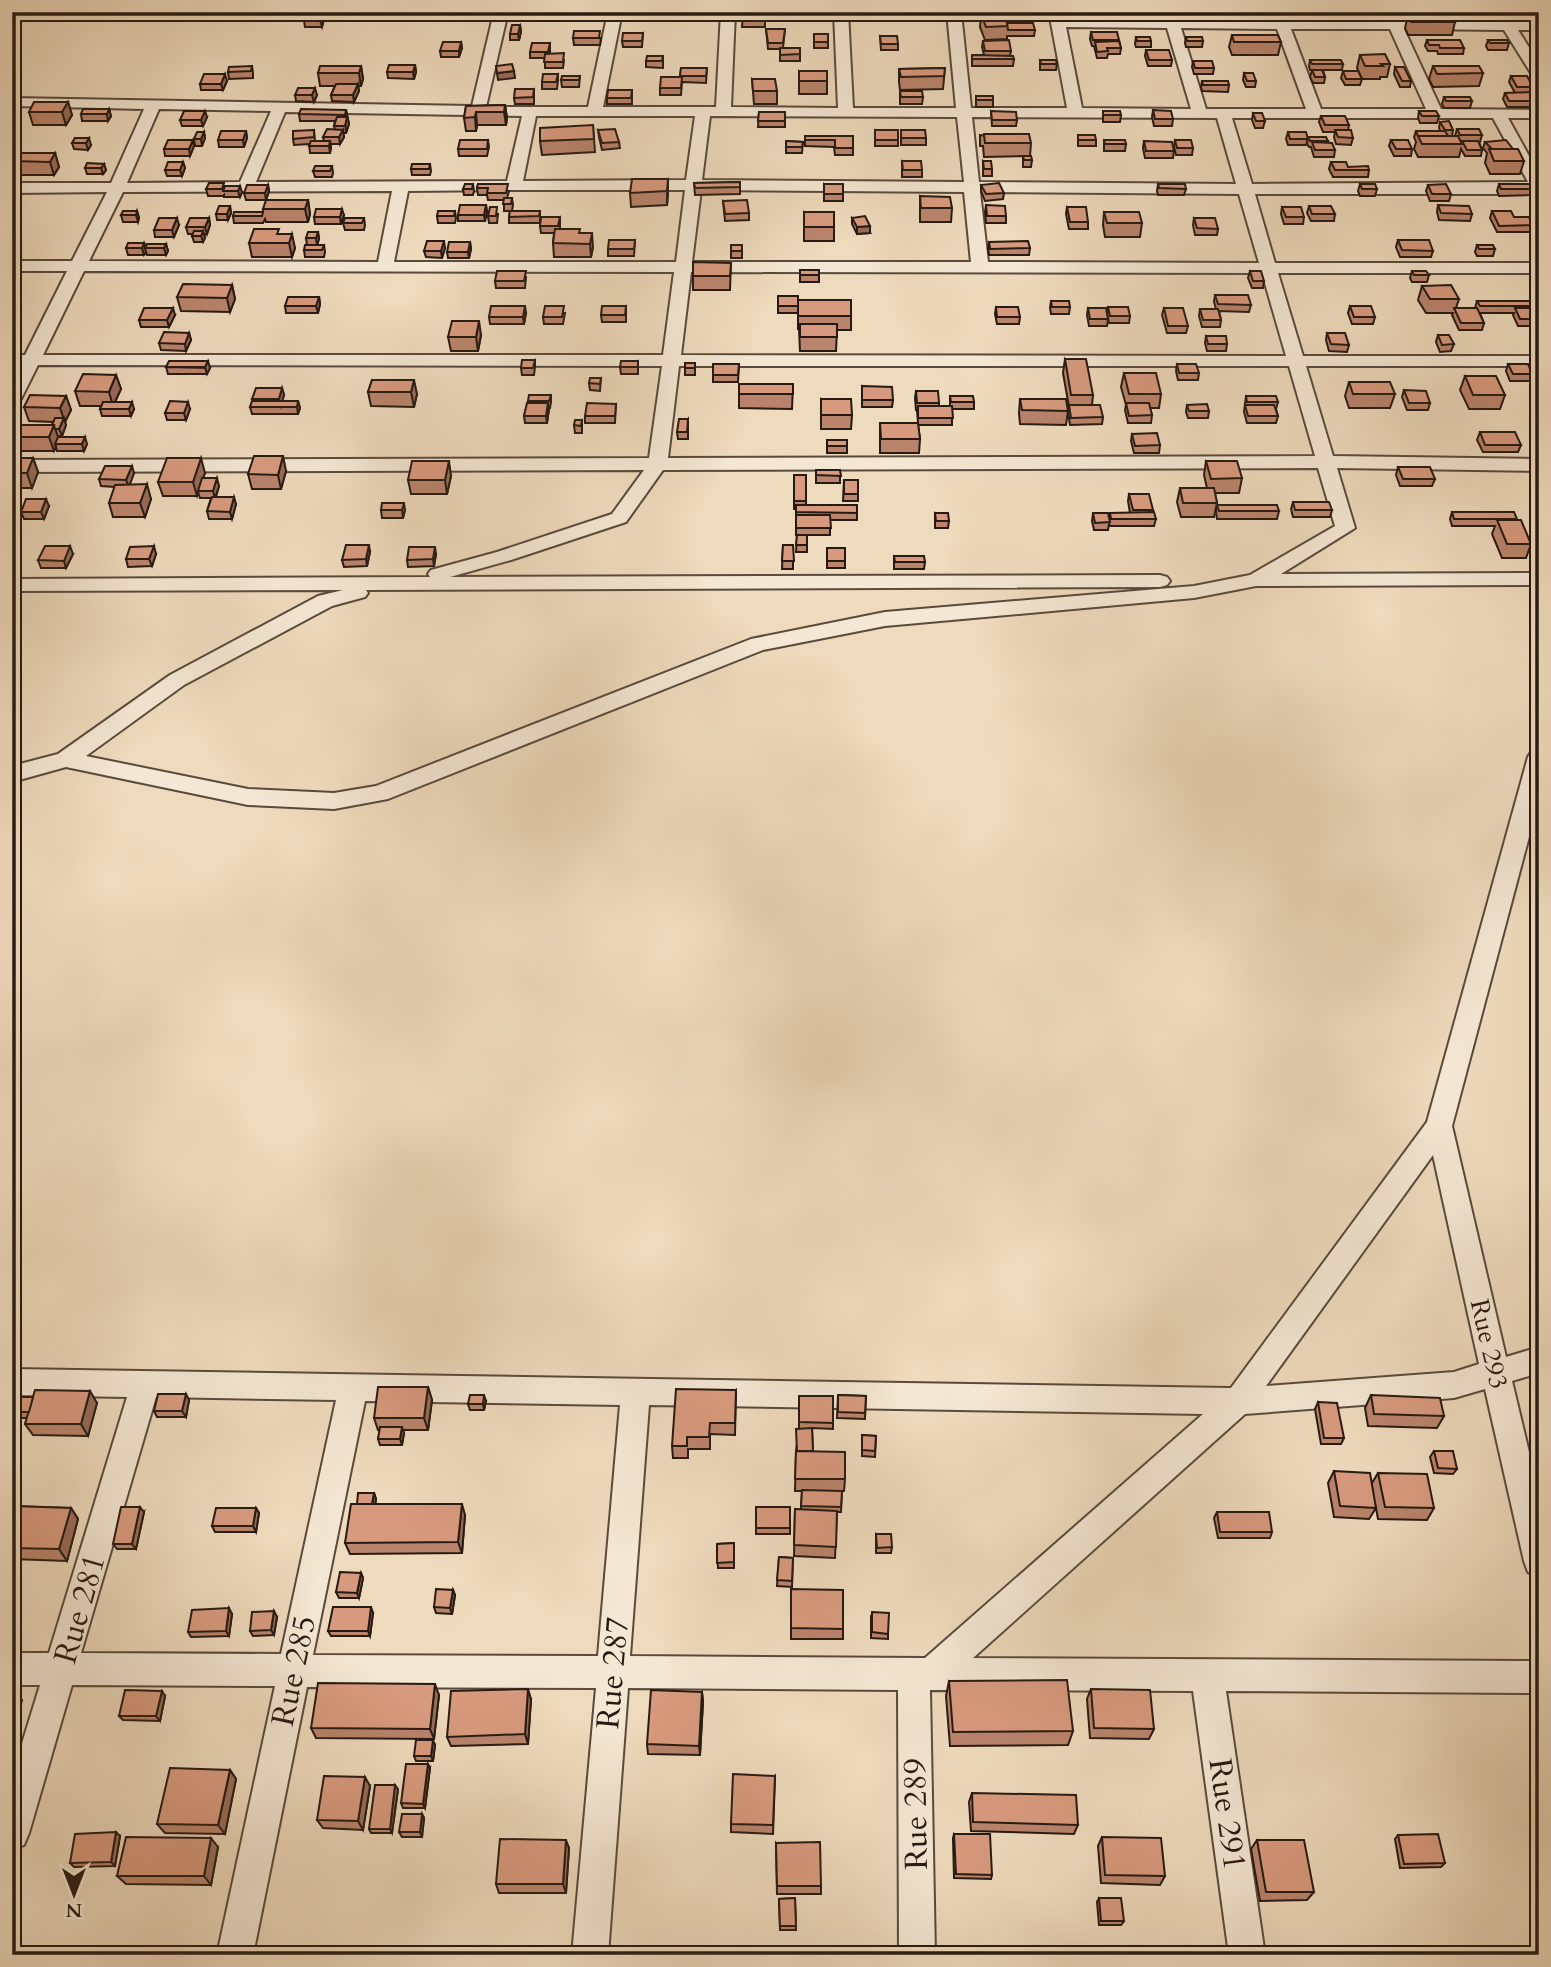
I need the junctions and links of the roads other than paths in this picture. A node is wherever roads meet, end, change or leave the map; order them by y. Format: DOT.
graph roads {
  1 [pos="501,12"];
  2 [pos="615,12"];
  3 [pos="728,12"];
  4 [pos="841,12"];
  5 [pos="954,12"];
  6 [pos="1057,18"];
  7 [pos="1171,18"];
  8 [pos="1280,18"];
  9 [pos="1392,19"];
  10 [pos="1509,26"];
  11 [pos="1539,26"];
  12 [pos="1539,75"];
  13 [pos="12,102"];
  14 [pos="153,105"];
  15 [pos="280,107"];
  16 [pos="478,111"];
  17 [pos="530,111"];
  18 [pos="595,111"];
  19 [pos="703,111"];
  20 [pos="723,111"];
  21 [pos="846,112"];
  22 [pos="964,112"];
  23 [pos="1075,113"];
  24 [pos="1200,113"];
  25 [pos="1223,113"];
  26 [pos="1315,114"];
  27 [pos="1436,114"];
  28 [pos="1498,114"];
  29 [pos="1539,114"];
  30 [pos="692,185"];
  31 [pos="401,186"];
  32 [pos="514,186"];
  33 [pos="246,187"];
  34 [pos="972,187"];
  35 [pos="12,188"];
  36 [pos="117,188"];
  37 [pos="1538,188"];
  38 [pos="1245,189"];
  39 [pos="12,267"];
  40 [pos="78,267"];
  41 [pos="385,267"];
  42 [pos="682,267"];
  43 [pos="980,267"];
  44 [pos="1268,268"];
  45 [pos="1539,268"];
  46 [pos="12,360"];
  47 [pos="32,360"];
  48 [pos="670,360"];
  49 [pos="1296,361"];
  50 [pos="1539,361"];
  51 [pos="12,399"];
  52 [pos="1325,462"];
  53 [pos="658,464"];
  54 [pos="1539,465"];
  55 [pos="12,466"];
  56 [pos="1539,579"];
  57 [pos="1256,580"];
  58 [pos="402,583"];
  59 [pos="12,585"];
  60 [pos="1539,757"];
  61 [pos="66,760"];
  62 [pos="12,774"];
  63 [pos="1439,1126"];
  64 [pos="1539,1360"];
  65 [pos="1495,1373"];
  66 [pos="12,1382"];
  67 [pos="145,1384"];
  68 [pos="354,1387"];
  69 [pos="636,1391"];
  70 [pos="1238,1401"];
  71 [pos="1539,1561"];
  72 [pos="12,1670"];
  73 [pos="62,1670"];
  74 [pos="293,1671"];
  75 [pos="613,1672"];
  76 [pos="923,1673"];
  77 [pos="1207,1674"];
  78 [pos="1539,1677"];
  79 [pos="12,1833"];
  80 [pos="235,1955"];
  81 [pos="590,1955"];
  82 [pos="917,1955"];
  83 [pos="1247,1955"];
  1 -- 16 [label="street"];
  2 -- 18 [label="street"];
  3 -- 20 [label="street"];
  4 -- 21 [label="street"];
  5 -- 22 [label="street"];
  6 -- 7 [label="street"];
  6 -- 23 [label="street"];
  7 -- 8 [label="street"];
  7 -- 24 [label="street"];
  8 -- 9 [label="street"];
  8 -- 26 [label="street"];
  9 -- 10 [label="street"];
  9 -- 27 [label="street"];
  10 -- 11 [label="street"];
  10 -- 12 [label="street"];
  13 -- 14 [label="street"];
  14 -- 15 [label="street"];
  14 -- 36 [label="street"];
  15 -- 16 [label="street"];
  15 -- 33 [label="street"];
  16 -- 17 [label="street"];
  17 -- 18 [label="street"];
  17 -- 32 [label="street"];
  18 -- 19 [label="street"];
  19 -- 20 [label="street"];
  19 -- 30 [label="street"];
  20 -- 21 [label="street"];
  21 -- 22 [label="street"];
  22 -- 23 [label="street"];
  22 -- 34 [label="street"];
  23 -- 24 [label="street"];
  24 -- 25 [label="street"];
  25 -- 26 [label="street"];
  25 -- 38 [label="street"];
  26 -- 27 [label="street"];
  27 -- 28 [label="street"];
  28 -- 29 [label="street"];
  28 -- 37 [label="street"];
  30 -- 32 [label="street"];
  30 -- 34 [label="street"];
  30 -- 42 [label="street"];
  31 -- 32 [label="street"];
  31 -- 33 [label="street"];
  31 -- 41 [label="street"];
  33 -- 36 [label="street"];
  34 -- 38 [label="street"];
  34 -- 43 [label="street"];
  35 -- 36 [label="street"];
  36 -- 40 [label="street"];
  37 -- 38 [label="street"];
  38 -- 44 [label="street"];
  39 -- 40 [label="street"];
  40 -- 41 [label="street"];
  40 -- 47 [label="street"];
  41 -- 42 [label="street"];
  42 -- 43 [label="street"];
  42 -- 48 [label="street"];
  43 -- 44 [label="street"];
  44 -- 45 [label="street"];
  44 -- 49 [label="street"];
  46 -- 47 [label="street"];
  47 -- 48 [label="street"];
  47 -- 51 [label="street"];
  48 -- 49 [label="street"];
  48 -- 53 [label="street"];
  49 -- 50 [label="street"];
  49 -- 52 [label="street"];
  52 -- 53 [label="street"];
  52 -- 54 [label="street"];
  52 -- 57 [label="street"];
  53 -- 55 [label="street"];
  53 -- 58 [label="street"];
  56 -- 57 [label="street"];
  57 -- 58 [label="street"];
  57 -- 61 [label="street"];
  58 -- 59 [label="street"];
  58 -- 61 [label="street"];
  60 -- 63 [label="street"];
  61 -- 62 [label="street"];
  63 -- 65 [label="street, Rue 293"];
  63 -- 70 [label="street"];
  64 -- 65 [label="street"];
  65 -- 70 [label="street"];
  65 -- 71 [label="street, Rue 293"];
  66 -- 67 [label="street"];
  67 -- 68 [label="street"];
  67 -- 73 [label="street, Rue 281"];
  68 -- 69 [label="street"];
  68 -- 74 [label="street, Rue 285"];
  69 -- 70 [label="street"];
  69 -- 75 [label="street, Rue 287"];
  70 -- 76 [label="street"];
  72 -- 73 [label="street"];
  73 -- 74 [label="street"];
  73 -- 79 [label="street, Rue 281"];
  74 -- 75 [label="street"];
  74 -- 80 [label="street, Rue 285"];
  75 -- 76 [label="street"];
  75 -- 81 [label="street, Rue 287"];
  76 -- 77 [label="street"];
  76 -- 82 [label="street, Rue 289"];
  77 -- 78 [label="street"];
  77 -- 83 [label="street, Rue 291"];
}
